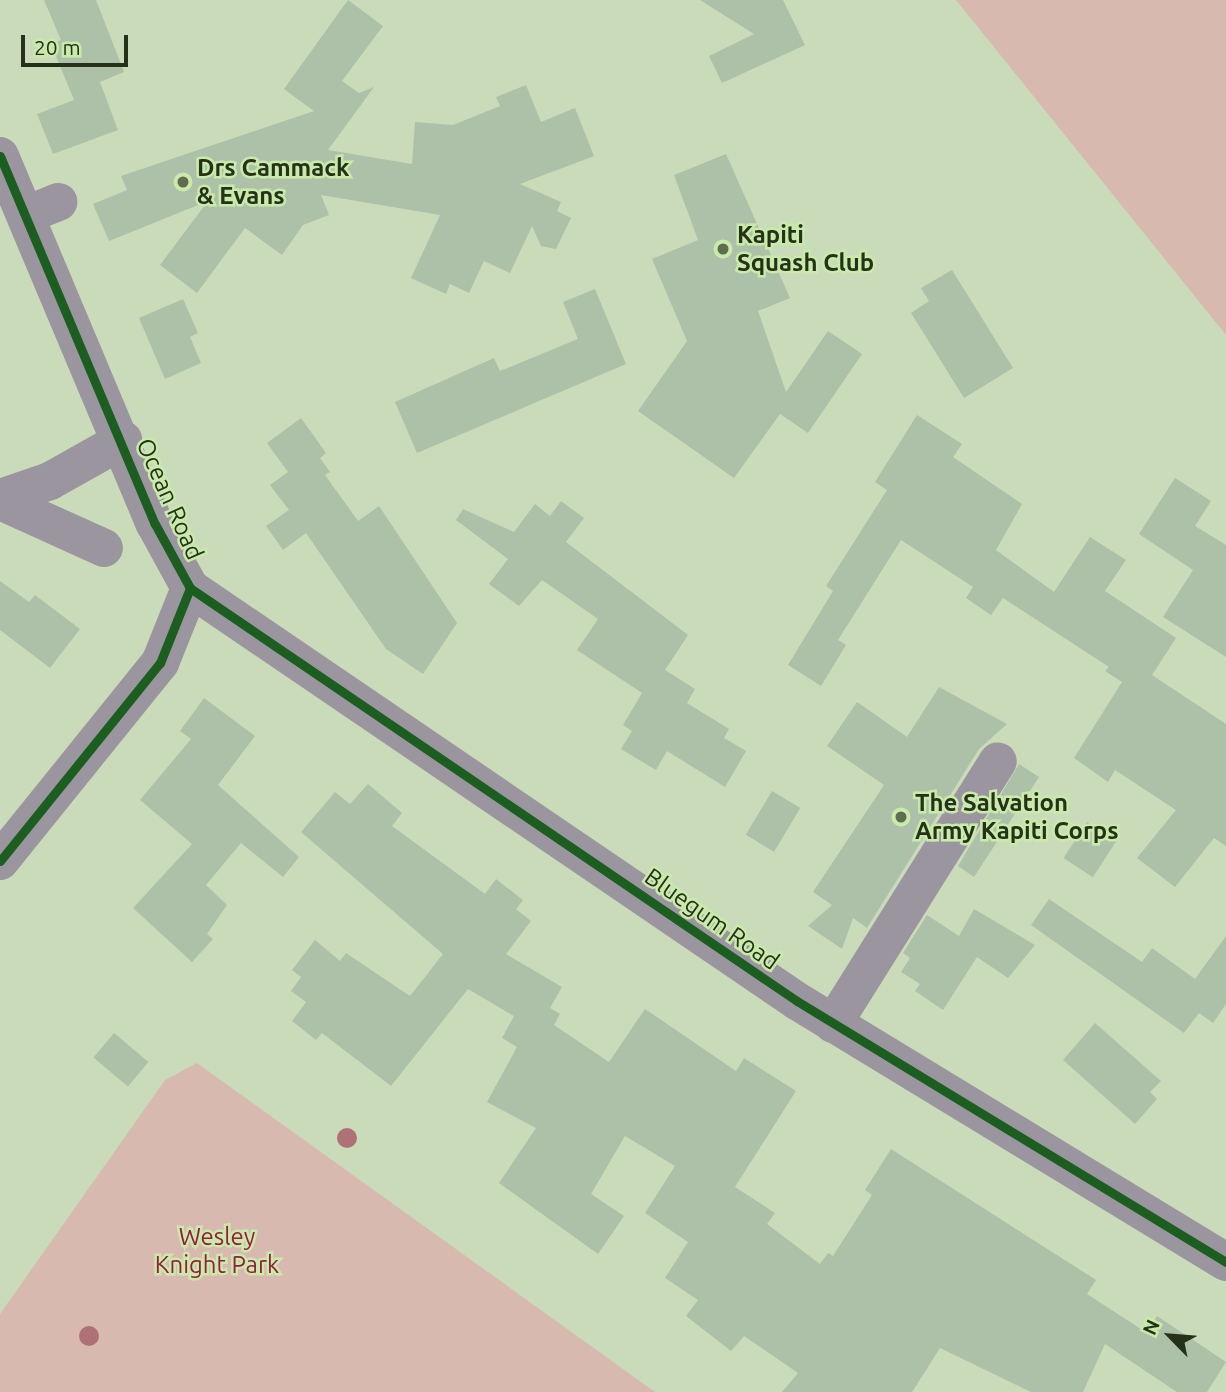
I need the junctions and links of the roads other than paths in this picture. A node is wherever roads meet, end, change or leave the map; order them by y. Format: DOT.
graph roads {
  1 [pos="0,156"];
  2 [pos="122,440"];
  3 [pos="0,500"];
  4 [pos="104,548"];
  5 [pos="190,587"];
  6 [pos="998,761"];
  7 [pos="0,861"];
  8 [pos="833,1024"];
  9 [pos="1226,1262"];
  1 -- 2 [label="street, Ocean Road"];
  2 -- 3 [label="street"];
  2 -- 5 [label="street, Ocean Road"];
  3 -- 4 [label="street"];
  5 -- 7 [label="street, Ocean Road"];
  5 -- 8 [label="street, Bluegum Road"];
  6 -- 8 [label="street"];
  8 -- 9 [label="street, Bluegum Road"];
}
